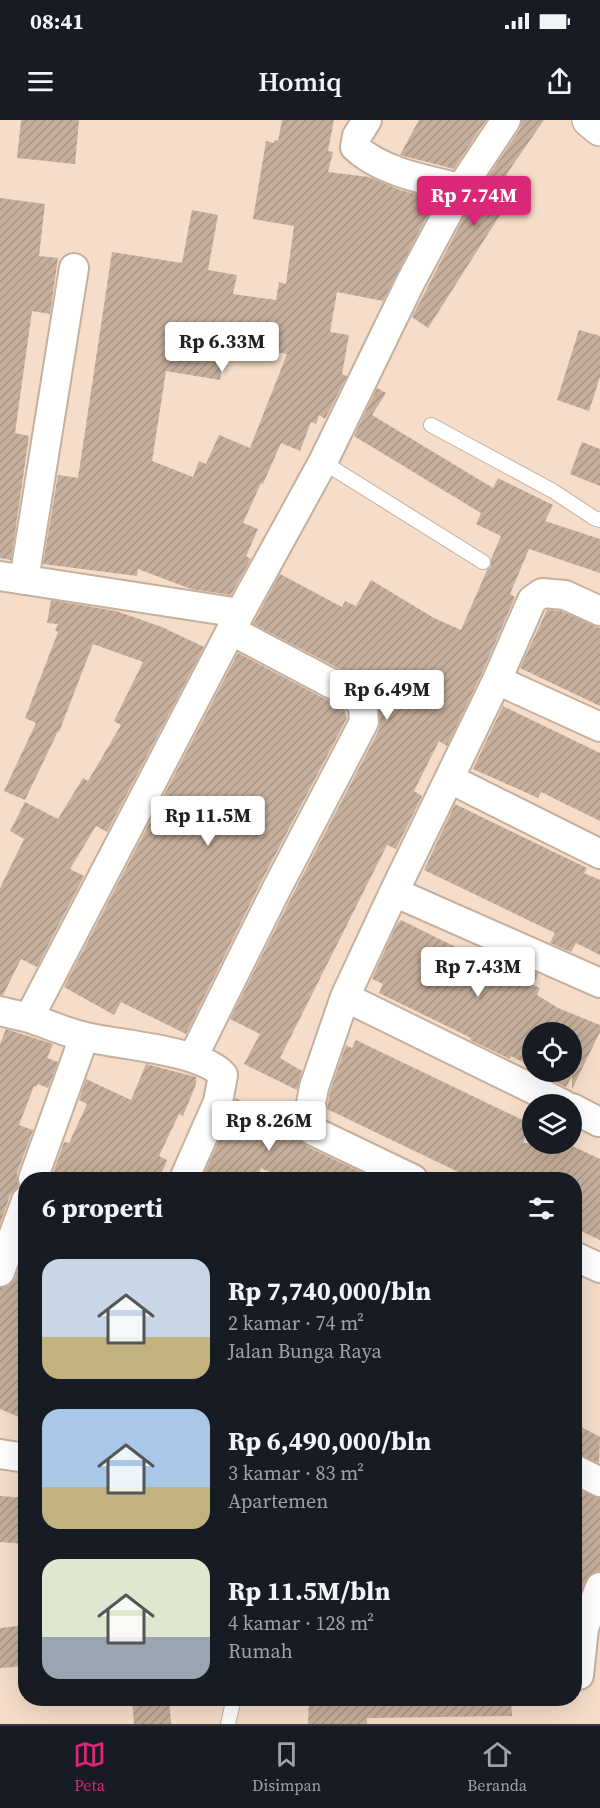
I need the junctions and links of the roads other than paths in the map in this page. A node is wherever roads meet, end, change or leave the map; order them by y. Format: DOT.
graph roads {
  1 [pos="367,120"];
  2 [pos="506,120"];
  3 [pos="589,120"];
  4 [pos="600,129"];
  5 [pos="461,188"];
  6 [pos="74,268"];
  7 [pos="431,425"];
  8 [pos="323,462"];
  9 [pos="600,520"];
  10 [pos="483,562"];
  11 [pos="12,578"];
  12 [pos="600,611"];
  13 [pos="236,622"];
  14 [pos="497,680"];
  15 [pos="600,727"];
  16 [pos="450,778"];
  17 [pos="600,854"];
  18 [pos="394,891"];
  19 [pos="600,983"];
  20 [pos="345,997"];
  21 [pos="0,1011"];
  22 [pos="29,1018"];
  23 [pos="84,1037"];
  24 [pos="193,1057"];
  25 [pos="543,1094"];
  26 [pos="582,1113"];
  27 [pos="600,1121"];
  28 [pos="36,1172"];
  29 [pos="187,1172"];
  30 [pos="398,1172"];
  31 [pos="18,1223"];
  32 [pos="582,1260"];
  33 [pos="600,1268"];
  34 [pos="0,1272"];
  35 [pos="0,1454"];
  36 [pos="18,1457"];
  37 [pos="582,1473"];
  38 [pos="600,1482"];
  39 [pos="589,1599"];
  40 [pos="582,1647"];
  41 [pos="232,1706"];
  42 [pos="228,1724"];
  1 -- 5 [label="street"];
  2 -- 5 [label="street"];
  3 -- 4 [label="main road"];
  5 -- 8 [label="street"];
  6 -- 11 [label="street"];
  7 -- 9 [label="lane"];
  8 -- 10 [label="lane"];
  8 -- 13 [label="street"];
  11 -- 13 [label="street"];
  12 -- 14 [label="street"];
  13 -- 22 [label="street"];
  13 -- 24 [label="street"];
  14 -- 15 [label="street"];
  14 -- 16 [label="street"];
  16 -- 17 [label="street"];
  16 -- 18 [label="street"];
  18 -- 19 [label="street"];
  18 -- 20 [label="street"];
  20 -- 25 [label="street"];
  20 -- 30 [label="street"];
  21 -- 22 [label="street"];
  22 -- 23 [label="street"];
  23 -- 24 [label="street"];
  23 -- 28 [label="street"];
  24 -- 29 [label="street"];
  26 -- 27 [label="street"];
  31 -- 34 [label="street"];
  32 -- 33 [label="street"];
  35 -- 36 [label="street"];
  37 -- 38 [label="street"];
  39 -- 40 [label="street"];
  41 -- 42 [label="lane"];
}
